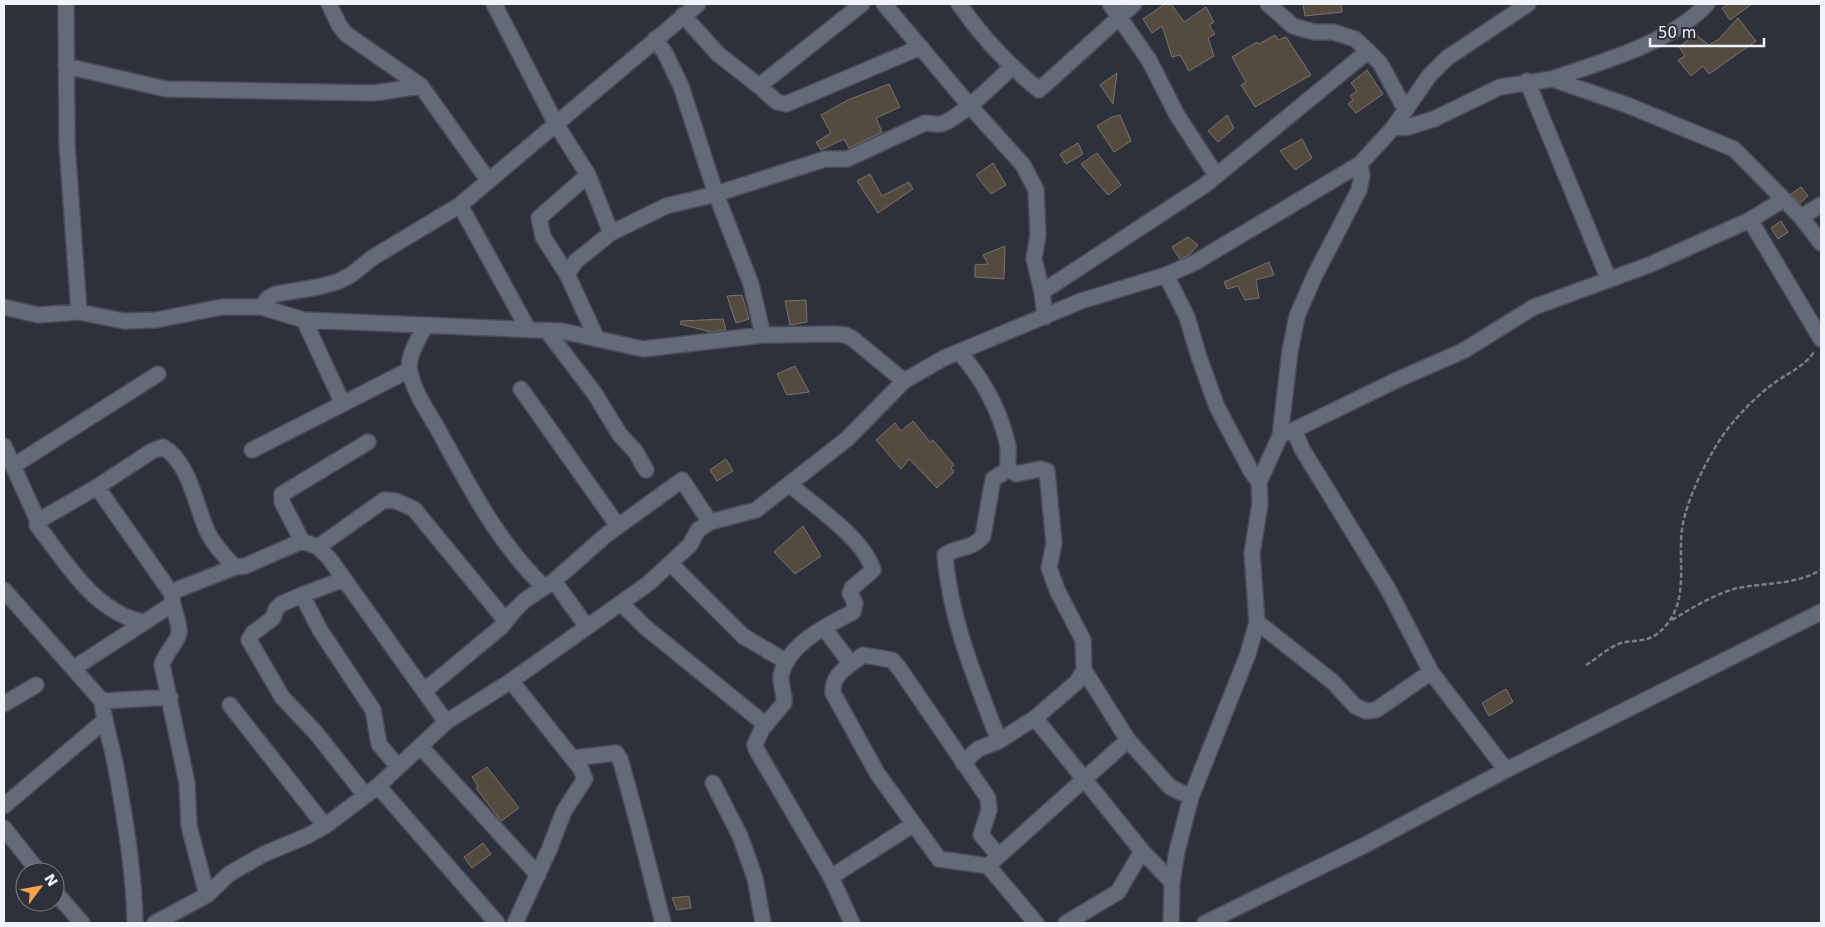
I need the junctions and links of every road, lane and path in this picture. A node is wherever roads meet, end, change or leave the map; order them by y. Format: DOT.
graph roads {
  1 [pos="66,4"];
  2 [pos="329,4"];
  3 [pos="494,4"];
  4 [pos="698,4"];
  5 [pos="862,4"];
  6 [pos="884,4"];
  7 [pos="959,4"];
  8 [pos="1110,4"];
  9 [pos="1134,4"];
  10 [pos="1268,4"];
  11 [pos="1528,4"];
  12 [pos="1707,4"];
  13 [pos="683,15"];
  14 [pos="1121,17"];
  15 [pos="655,39"];
  16 [pos="921,46"];
  17 [pos="1368,51"];
  18 [pos="66,66"];
  19 [pos="1012,68"];
  20 [pos="1552,79"];
  21 [pos="1527,81"];
  22 [pos="421,86"];
  23 [pos="759,86"];
  24 [pos="969,105"];
  25 [pos="1405,110"];
  26 [pos="556,124"];
  27 [pos="1393,128"];
  28 [pos="1360,164"];
  29 [pos="1216,175"];
  30 [pos="588,176"];
  31 [pos="488,180"];
  32 [pos="716,194"];
  33 [pos="1784,200"];
  34 [pos="460,205"];
  35 [pos="1821,205"];
  36 [pos="1801,217"];
  37 [pos="1750,220"];
  38 [pos="611,233"];
  39 [pos="1821,243"];
  40 [pos="567,274"];
  41 [pos="1166,275"];
  42 [pos="1609,280"];
  43 [pos="1042,292"];
  44 [pos="4,307"];
  45 [pos="261,307"];
  46 [pos="79,312"];
  47 [pos="1045,317"];
  48 [pos="304,320"];
  49 [pos="425,326"];
  50 [pos="528,329"];
  51 [pos="547,331"];
  52 [pos="763,335"];
  53 [pos="597,339"];
  54 [pos="1819,344"];
  55 [pos="959,352"];
  56 [pos="409,370"];
  57 [pos="158,374"];
  58 [pos="904,381"];
  59 [pos="521,389"];
  60 [pos="343,404"];
  61 [pos="1287,433"];
  62 [pos="368,442"];
  63 [pos="4,446"];
  64 [pos="252,450"];
  65 [pos="13,466"];
  66 [pos="1009,469"];
  67 [pos="646,470"];
  68 [pos="1259,482"];
  69 [pos="789,484"];
  70 [pos="97,487"];
  71 [pos="38,522"];
  72 [pos="710,522"];
  73 [pos="618,526"];
  74 [pos="302,541"];
  75 [pos="318,547"];
  76 [pos="671,564"];
  77 [pos="236,567"];
  78 [pos="1821,570"];
  79 [pos="344,579"];
  80 [pos="549,584"];
  81 [pos="4,590"];
  82 [pos="302,595"];
  83 [pos="172,600"];
  84 [pos="621,603"];
  85 [pos="1821,612"];
  86 [pos="506,621"];
  87 [pos="143,622"];
  88 [pos="1256,622"];
  89 [pos="1668,622"];
  90 [pos="587,627"];
  91 [pos="824,628"];
  92 [pos="787,662"];
  93 [pos="851,664"];
  94 [pos="1586,665"];
  95 [pos="74,668"];
  96 [pos="1084,670"];
  97 [pos="1431,672"];
  98 [pos="511,681"];
  99 [pos="36,685"];
  100 [pos="424,691"];
  101 [pos="170,697"];
  102 [pos="102,701"];
  103 [pos="4,704"];
  104 [pos="230,705"];
  105 [pos="1034,718"];
  106 [pos="104,721"];
  107 [pos="446,722"];
  108 [pos="766,725"];
  109 [pos="1128,740"];
  110 [pos="998,741"];
  111 [pos="420,746"];
  112 [pos="573,758"];
  113 [pos="963,763"];
  114 [pos="398,767"];
  115 [pos="1506,770"];
  116 [pos="1085,778"];
  117 [pos="713,783"];
  118 [pos="378,786"];
  119 [pos="365,795"];
  120 [pos="1191,797"];
  121 [pos="4,806"];
  122 [pos="914,824"];
  123 [pos="324,826"];
  124 [pos="4,828"];
  125 [pos="1142,851"];
  126 [pos="993,861"];
  127 [pos="31,862"];
  128 [pos="538,876"];
  129 [pos="831,877"];
  130 [pos="1172,882"];
  131 [pos="207,895"];
  132 [pos="65,903"];
  133 [pos="483,918"];
  134 [pos="847,922"];
  135 [pos="82,923"];
  136 [pos="135,923"];
  137 [pos="155,923"];
  138 [pos="496,923"];
  139 [pos="515,923"];
  140 [pos="663,923"];
  141 [pos="762,923"];
  142 [pos="1036,923"];
  143 [pos="1066,923"];
  144 [pos="1171,923"];
  145 [pos="1205,923"];
  1 -- 18 [label="street"];
  2 -- 22 [label="street"];
  3 -- 26 [label="street"];
  4 -- 13 [label="street"];
  5 -- 23 [label="street"];
  6 -- 16 [label="street"];
  7 -- 19 [label="street"];
  8 -- 14 [label="street"];
  9 -- 14 [label="street"];
  10 -- 17 [label="street"];
  11 -- 25 [label="street"];
  12 -- 20 [label="street"];
  13 -- 15 [label="street"];
  13 -- 23 [label="street"];
  14 -- 19 [label="street"];
  14 -- 29 [label="street"];
  15 -- 26 [label="street"];
  15 -- 32 [label="street"];
  16 -- 23 [label="street"];
  16 -- 24 [label="street"];
  17 -- 25 [label="street"];
  17 -- 29 [label="street"];
  18 -- 22 [label="street"];
  18 -- 46 [label="street"];
  19 -- 24 [label="street"];
  20 -- 21 [label="street"];
  20 -- 33 [label="street"];
  21 -- 27 [label="street"];
  21 -- 42 [label="street"];
  22 -- 31 [label="street"];
  24 -- 32 [label="street"];
  24 -- 43 [label="street"];
  25 -- 27 [label="street"];
  26 -- 30 [label="street"];
  26 -- 31 [label="street"];
  27 -- 28 [label="street"];
  28 -- 41 [label="street"];
  28 -- 61 [label="street"];
  29 -- 43 [label="street"];
  30 -- 38 [label="street"];
  30 -- 40 [label="street"];
  31 -- 34 [label="street"];
  32 -- 38 [label="street"];
  32 -- 52 [label="street"];
  33 -- 36 [label="street"];
  33 -- 37 [label="street"];
  34 -- 45 [label="street"];
  34 -- 50 [label="street"];
  35 -- 36 [label="street"];
  36 -- 39 [label="street"];
  37 -- 42 [label="street"];
  37 -- 54 [label="street"];
  38 -- 40 [label="street"];
  40 -- 53 [label="street"];
  41 -- 47 [label="street"];
  41 -- 68 [label="street"];
  42 -- 61 [label="street"];
  43 -- 47 [label="street"];
  44 -- 46 [label="street"];
  45 -- 46 [label="street"];
  45 -- 48 [label="street"];
  47 -- 55 [label="street"];
  48 -- 49 [label="street"];
  48 -- 60 [label="street"];
  49 -- 50 [label="street"];
  49 -- 56 [label="street"];
  50 -- 51 [label="street"];
  51 -- 53 [label="street"];
  51 -- 67 [label="street"];
  52 -- 53 [label="street"];
  52 -- 58 [label="street"];
  54 -- 89 [label="path"];
  55 -- 58 [label="street"];
  55 -- 66 [label="street"];
  56 -- 60 [label="street"];
  56 -- 80 [label="street"];
  57 -- 65 [label="street"];
  58 -- 69 [label="street"];
  59 -- 73 [label="street"];
  60 -- 64 [label="street"];
  61 -- 68 [label="street"];
  61 -- 97 [label="street"];
  62 -- 74 [label="street"];
  63 -- 65 [label="street"];
  65 -- 71 [label="street"];
  66 -- 96 [label="street"];
  66 -- 110 [label="street"];
  68 -- 88 [label="street"];
  69 -- 72 [label="street"];
  69 -- 91 [label="street"];
  70 -- 71 [label="street"];
  70 -- 77 [label="street"];
  70 -- 83 [label="street"];
  71 -- 87 [label="street"];
  72 -- 73 [label="street"];
  72 -- 76 [label="street"];
  73 -- 80 [label="street"];
  74 -- 75 [label="street"];
  74 -- 77 [label="street"];
  75 -- 79 [label="street"];
  75 -- 86 [label="street"];
  76 -- 84 [label="street"];
  76 -- 92 [label="street"];
  77 -- 83 [label="street"];
  78 -- 89 [label="path"];
  79 -- 82 [label="street"];
  79 -- 100 [label="street"];
  80 -- 86 [label="street"];
  80 -- 90 [label="street"];
  81 -- 95 [label="street"];
  82 -- 114 [label="street"];
  82 -- 119 [label="street"];
  83 -- 87 [label="street"];
  83 -- 101 [label="street"];
  84 -- 90 [label="street"];
  84 -- 108 [label="street"];
  85 -- 115 [label="street"];
  86 -- 100 [label="street"];
  87 -- 95 [label="street"];
  88 -- 97 [label="street"];
  88 -- 120 [label="street"];
  89 -- 94 [label="path"];
  90 -- 98 [label="street"];
  91 -- 92 [label="street"];
  91 -- 93 [label="street"];
  92 -- 108 [label="street"];
  93 -- 113 [label="street"];
  93 -- 122 [label="street"];
  95 -- 102 [label="street"];
  96 -- 105 [label="street"];
  96 -- 109 [label="street"];
  97 -- 115 [label="street"];
  98 -- 107 [label="street"];
  98 -- 112 [label="street"];
  99 -- 103 [label="street"];
  100 -- 107 [label="street"];
  101 -- 102 [label="street"];
  101 -- 131 [label="street"];
  102 -- 106 [label="street"];
  104 -- 123 [label="street"];
  105 -- 110 [label="street"];
  105 -- 116 [label="street"];
  106 -- 121 [label="street"];
  106 -- 136 [label="street"];
  107 -- 111 [label="street"];
  108 -- 129 [label="street"];
  109 -- 116 [label="street"];
  109 -- 120 [label="street"];
  110 -- 113 [label="street"];
  111 -- 114 [label="street"];
  111 -- 128 [label="street"];
  112 -- 128 [label="street"];
  112 -- 140 [label="street"];
  113 -- 126 [label="street"];
  114 -- 118 [label="street"];
  115 -- 145 [label="street"];
  116 -- 125 [label="street"];
  116 -- 126 [label="street"];
  117 -- 141 [label="street"];
  118 -- 119 [label="street"];
  118 -- 133 [label="street"];
  119 -- 123 [label="street"];
  120 -- 130 [label="street"];
  122 -- 126 [label="street"];
  122 -- 129 [label="street"];
  123 -- 131 [label="street"];
  124 -- 127 [label="street"];
  125 -- 130 [label="street"];
  125 -- 143 [label="street"];
  126 -- 142 [label="street"];
  128 -- 139 [label="street"];
  129 -- 134 [label="street"];
  130 -- 144 [label="street"];
  131 -- 137 [label="street"];
  132 -- 135 [label="street"];
  133 -- 138 [label="street"];
}
